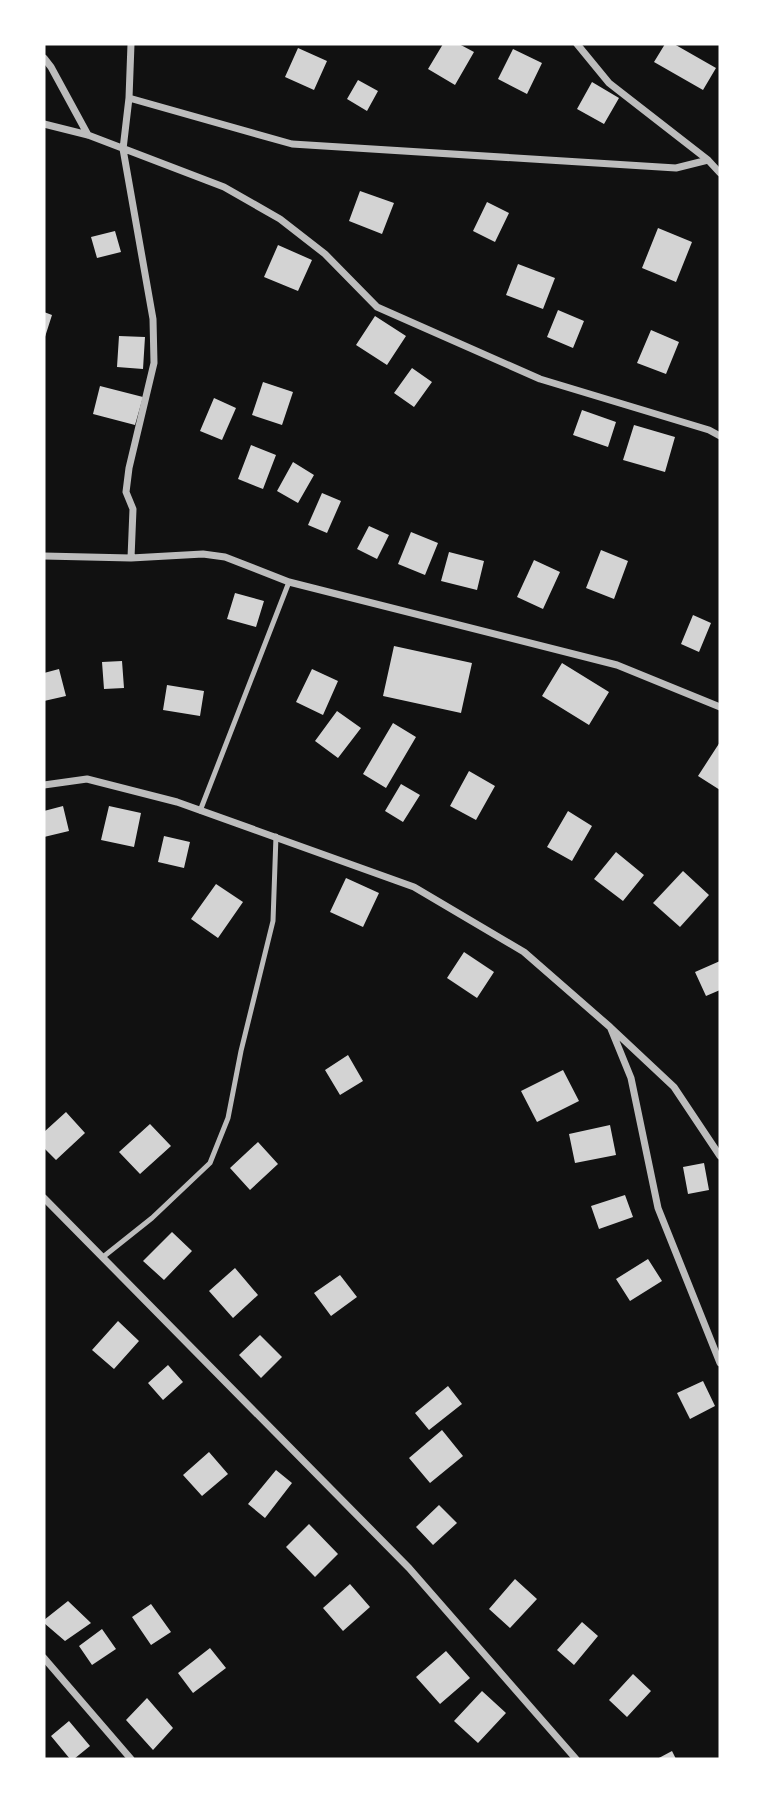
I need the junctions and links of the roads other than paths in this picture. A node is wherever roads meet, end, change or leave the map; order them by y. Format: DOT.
graph roads {
  1 [pos="131,44"];
  2 [pos="577,44"];
  3 [pos="44,58"];
  4 [pos="129,98"];
  5 [pos="44,124"];
  6 [pos="88,135"];
  7 [pos="123,149"];
  8 [pos="708,160"];
  9 [pos="720,173"];
  10 [pos="720,436"];
  11 [pos="44,556"];
  12 [pos="131,558"];
  13 [pos="289,582"];
  14 [pos="720,707"];
  15 [pos="44,785"];
  16 [pos="200,811"];
  17 [pos="276,836"];
  18 [pos="610,1027"];
  19 [pos="720,1156"];
  20 [pos="44,1198"];
  21 [pos="103,1257"];
  22 [pos="720,1363"];
  23 [pos="44,1658"];
  24 [pos="131,1759"];
  25 [pos="576,1759"];
  1 -- 4 [label="street"];
  2 -- 8 [label="street"];
  3 -- 6 [label="street"];
  4 -- 7 [label="street"];
  4 -- 8 [label="street"];
  5 -- 6 [label="street"];
  6 -- 7 [label="street"];
  7 -- 10 [label="street"];
  7 -- 12 [label="street"];
  8 -- 9 [label="street"];
  11 -- 12 [label="street"];
  12 -- 13 [label="street"];
  13 -- 14 [label="street"];
  13 -- 16 [label="lane"];
  15 -- 16 [label="street"];
  16 -- 17 [label="street"];
  17 -- 18 [label="street"];
  17 -- 21 [label="lane"];
  18 -- 19 [label="street"];
  18 -- 22 [label="street"];
  20 -- 21 [label="street"];
  21 -- 25 [label="street"];
  23 -- 24 [label="street"];
}
